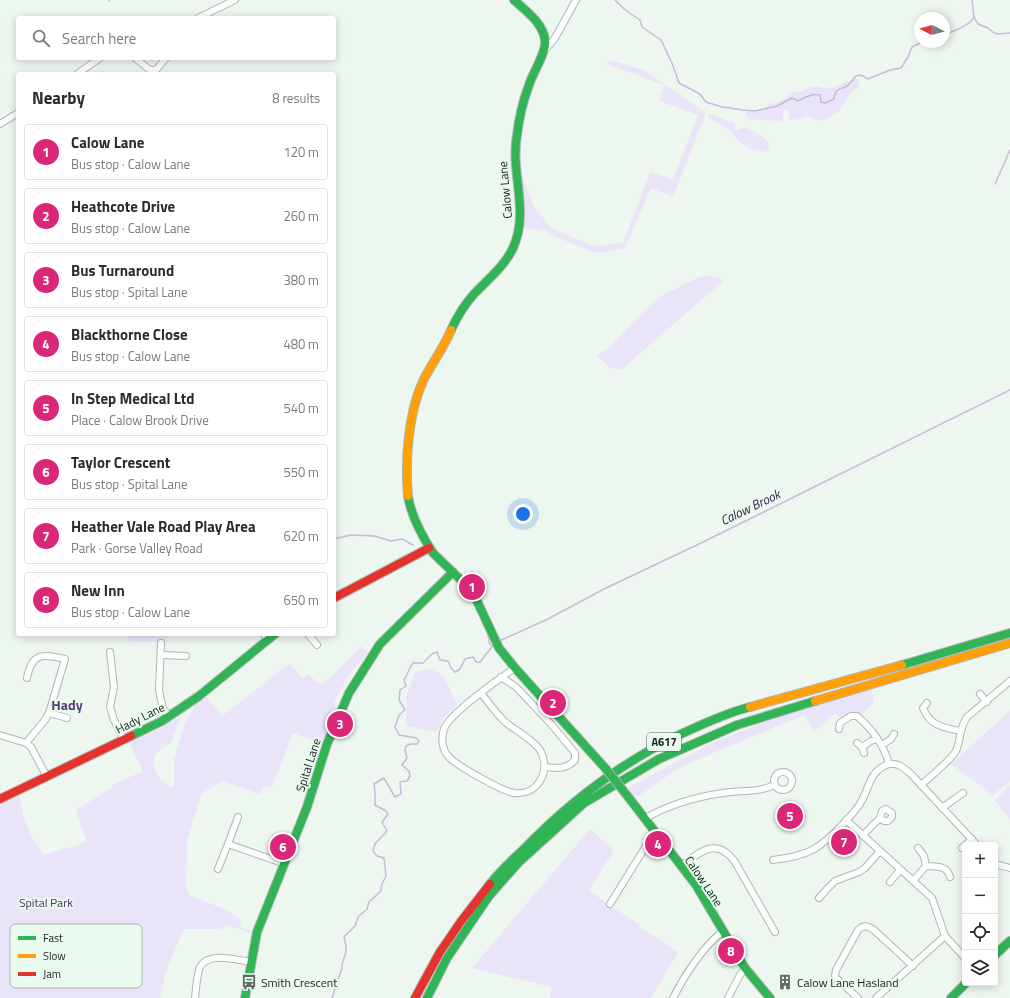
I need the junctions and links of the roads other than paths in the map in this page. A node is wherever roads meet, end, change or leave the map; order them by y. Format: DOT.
graph roads {
  1 [pos="235,0"];
  2 [pos="514,0"];
  3 [pos="576,0"];
  4 [pos="202,16"];
  5 [pos="540,27"];
  6 [pos="555,38"];
  7 [pos="546,49"];
  8 [pos="97,60"];
  9 [pos="138,60"];
  10 [pos="164,60"];
  11 [pos="80,72"];
  12 [pos="16,114"];
  13 [pos="0,124"];
  14 [pos="429,548"];
  15 [pos="453,572"];
  16 [pos="336,597"];
  17 [pos="1010,633"];
  18 [pos="269,636"];
  19 [pos="310,636"];
  20 [pos="161,643"];
  21 [pos="1010,643"];
  22 [pos="317,645"];
  23 [pos="110,652"];
  24 [pos="161,655"];
  25 [pos="186,656"];
  26 [pos="515,668"];
  27 [pos="501,677"];
  28 [pos="27,678"];
  29 [pos="1010,681"];
  30 [pos="481,693"];
  31 [pos="980,694"];
  32 [pos="987,702"];
  33 [pos="916,709"];
  34 [pos="49,713"];
  35 [pos="170,716"];
  36 [pos="67,718"];
  37 [pos="838,725"];
  38 [pos="960,732"];
  39 [pos="894,734"];
  40 [pos="0,735"];
  41 [pos="877,739"];
  42 [pos="124,740"];
  43 [pos="26,743"];
  44 [pos="882,745"];
  45 [pos="861,748"];
  46 [pos="889,764"];
  47 [pos="545,767"];
  48 [pos="47,777"];
  49 [pos="774,785"];
  50 [pos="921,785"];
  51 [pos="963,793"];
  52 [pos="0,799"];
  53 [pos="942,808"];
  54 [pos="238,817"];
  55 [pos="880,818"];
  56 [pos="644,819"];
  57 [pos="846,820"];
  58 [pos="654,833"];
  59 [pos="863,835"];
  60 [pos="972,839"];
  61 [pos="969,842"];
  62 [pos="974,842"];
  63 [pos="228,844"];
  64 [pos="918,848"];
  65 [pos="880,851"];
  66 [pos="773,860"];
  67 [pos="284,864"];
  68 [pos="681,866"];
  69 [pos="926,866"];
  70 [pos="998,866"];
  71 [pos="1010,868"];
  72 [pos="218,869"];
  73 [pos="900,870"];
  74 [pos="950,877"];
  75 [pos="913,881"];
  76 [pos="890,882"];
  77 [pos="819,898"];
  78 [pos="610,904"];
  79 [pos="722,932"];
  80 [pos="775,932"];
  81 [pos="945,936"];
  82 [pos="1010,942"];
  83 [pos="998,952"];
  84 [pos="962,955"];
  85 [pos="251,962"];
  86 [pos="913,966"];
  87 [pos="745,968"];
  88 [pos="963,986"];
  89 [pos="195,998"];
  90 [pos="245,998"];
  91 [pos="415,998"];
  92 [pos="426,998"];
  93 [pos="673,998"];
  94 [pos="728,998"];
  95 [pos="770,998"];
  96 [pos="858,998"];
  97 [pos="876,998"];
  98 [pos="951,998"];
  1 -- 4 [label="street"];
  2 -- 5 [label="main road"];
  3 -- 6 [label="street"];
  5 -- 6 [label="street"];
  5 -- 7 [label="main road"];
  6 -- 7 [label="street"];
  7 -- 14 [label="main road, Calow Lane"];
  8 -- 11 [label="street"];
  9 -- 10 [label="street"];
  12 -- 13 [label="street"];
  14 -- 15 [label="main road, Calow Lane"];
  14 -- 16 [label="main road"];
  15 -- 26 [label="main road, Calow Lane"];
  15 -- 67 [label="main road, Spital Lane"];
  17 -- 91 [label="main road, A617"];
  18 -- 35 [label="main road, Hady Lane"];
  19 -- 22 [label="street"];
  20 -- 24 [label="street"];
  21 -- 92 [label="main road, A617"];
  23 -- 42 [label="street"];
  24 -- 25 [label="street"];
  24 -- 35 [label="street"];
  26 -- 27 [label="street"];
  26 -- 56 [label="main road, Calow Lane, bridge"];
  27 -- 30 [label="street"];
  27 -- 47 [label="street"];
  28 -- 34 [label="street"];
  29 -- 32 [label="street"];
  30 -- 47 [label="street"];
  30 -- 47 [label="street"];
  31 -- 32 [label="street"];
  32 -- 38 [label="street"];
  33 -- 38 [label="street"];
  34 -- 36 [label="street"];
  34 -- 43 [label="street"];
  35 -- 42 [label="main road, Hady Lane"];
  37 -- 41 [label="street"];
  38 -- 50 [label="street"];
  39 -- 44 [label="street"];
  40 -- 43 [label="street"];
  41 -- 44 [label="street"];
  41 -- 45 [label="street"];
  42 -- 48 [label="main road, Hady Lane"];
  43 -- 48 [label="street"];
  44 -- 46 [label="street"];
  46 -- 50 [label="street"];
  46 -- 57 [label="street"];
  48 -- 52 [label="main road, Hady Lane"];
  49 -- 56 [label="street"];
  50 -- 53 [label="street"];
  51 -- 53 [label="street"];
  53 -- 60 [label="street"];
  54 -- 63 [label="street"];
  55 -- 59 [label="street"];
  56 -- 58 [label="main road, Calow Lane"];
  57 -- 59 [label="street"];
  57 -- 66 [label="street"];
  58 -- 68 [label="main road, Calow Lane"];
  58 -- 78 [label="street"];
  59 -- 65 [label="street"];
  60 -- 61 [label="street"];
  60 -- 62 [label="street"];
  63 -- 67 [label="street"];
  63 -- 72 [label="street"];
  64 -- 69 [label="street"];
  65 -- 73 [label="street"];
  65 -- 77 [label="street"];
  67 -- 85 [label="main road, Spital Lane"];
  68 -- 79 [label="main road, Calow Lane"];
  68 -- 80 [label="street"];
  69 -- 74 [label="street"];
  69 -- 75 [label="street"];
  70 -- 71 [label="street"];
  73 -- 75 [label="street"];
  73 -- 76 [label="street"];
  75 -- 81 [label="street"];
  79 -- 87 [label="main road, Calow Lane"];
  79 -- 93 [label="street"];
  81 -- 84 [label="street"];
  81 -- 86 [label="street"];
  82 -- 83 [label="main road"];
  85 -- 89 [label="street"];
  85 -- 90 [label="main road, Spital Lane"];
  86 -- 96 [label="street"];
  86 -- 97 [label="street"];
  87 -- 94 [label="street"];
  87 -- 95 [label="main road, Calow Lane"];
  88 -- 98 [label="main road"];
}
